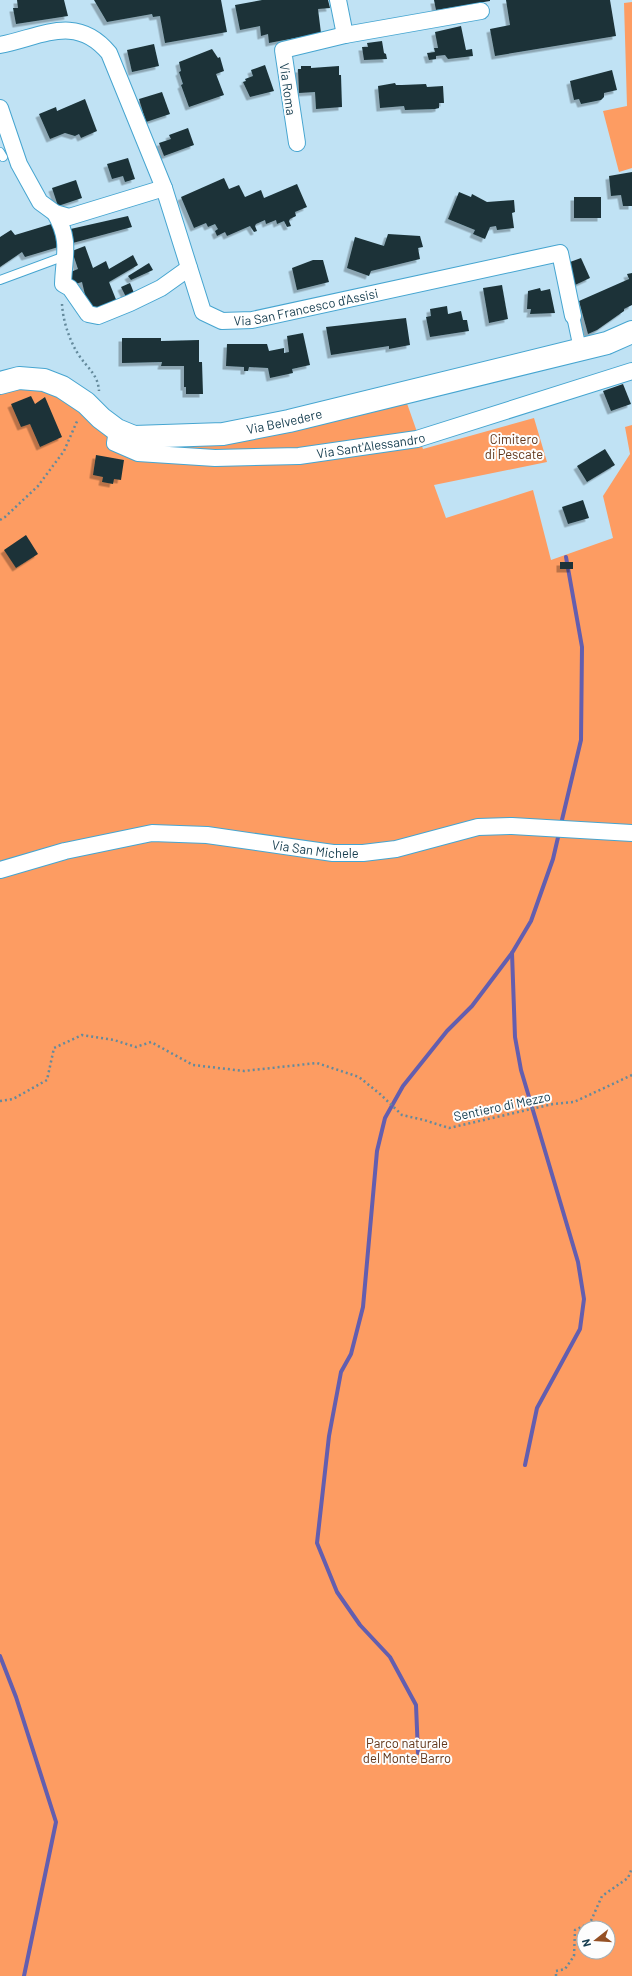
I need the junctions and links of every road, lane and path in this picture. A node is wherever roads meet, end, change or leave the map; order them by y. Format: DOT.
graph roads {
  1 [pos="338,0"];
  2 [pos="481,11"];
  3 [pos="345,35"];
  4 [pos="0,46"];
  5 [pos="0,108"];
  6 [pos="297,143"];
  7 [pos="164,188"];
  8 [pos="55,213"];
  9 [pos="65,256"];
  10 [pos="189,268"];
  11 [pos="0,280"];
  12 [pos="63,284"];
  13 [pos="573,316"];
  14 [pos="632,332"];
  15 [pos="580,348"];
  16 [pos="632,371"];
  17 [pos="0,383"];
  18 [pos="93,400"];
  19 [pos="117,430"];
  20 [pos="0,520"];
  21 [pos="632,834"];
  22 [pos="0,870"];
  23 [pos="632,1076"];
  24 [pos="0,1101"];
  25 [pos="632,1868"];
  26 [pos="556,1976"];
  1 -- 3 [label="street"];
  2 -- 3 [label="street, Via Roma"];
  3 -- 6 [label="street, Via Roma"];
  4 -- 7 [label="street, Via San Francesco d'Assisi"];
  5 -- 8 [label="street"];
  7 -- 8 [label="street"];
  7 -- 10 [label="street, Via San Francesco d'Assisi"];
  8 -- 9 [label="street"];
  9 -- 11 [label="lane"];
  9 -- 12 [label="street"];
  10 -- 12 [label="street"];
  10 -- 13 [label="street, Via San Francesco d'Assisi"];
  12 -- 18 [label="path"];
  13 -- 15 [label="street, Via San Francesco d'Assisi"];
  14 -- 15 [label="main road, Via Belvedere"];
  15 -- 19 [label="main road, Via Belvedere"];
  16 -- 19 [label="street, Via Sant'Alessandro"];
  17 -- 18 [label="main road, Via Belvedere"];
  18 -- 19 [label="main road, Via Belvedere"];
  18 -- 20 [label="path"];
  21 -- 22 [label="street, Via San Michele"];
  23 -- 24 [label="path, Sentiero di Mezzo"];
  25 -- 26 [label="path"];
}
